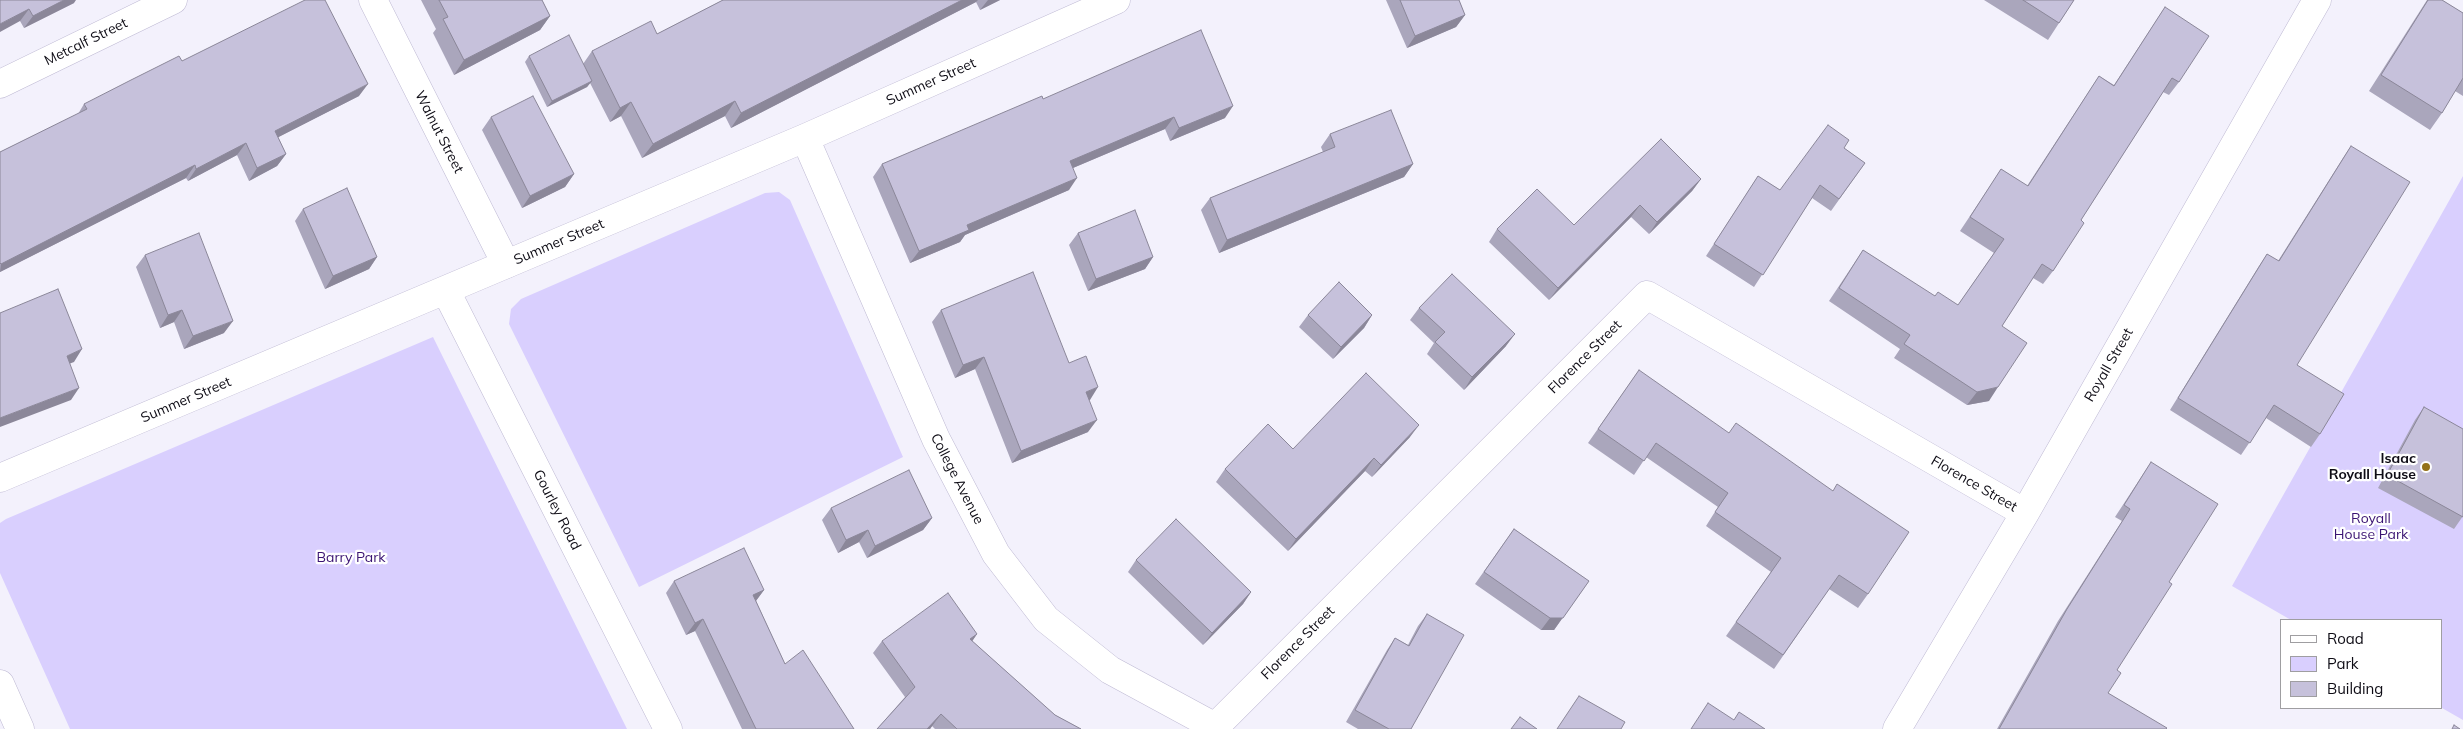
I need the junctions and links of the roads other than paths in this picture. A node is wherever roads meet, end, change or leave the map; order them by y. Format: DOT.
graph roads {
  1 [pos="173,0"];
  2 [pos="373,0"];
  3 [pos="1116,0"];
  4 [pos="2317,0"];
  5 [pos="0,84"];
  6 [pos="805,138"];
  7 [pos="506,264"];
  8 [pos="446,291"];
  9 [pos="0,478"];
  10 [pos="2025,513"];
  11 [pos="0,684"];
  12 [pos="1217,728"];
  13 [pos="20,729"];
  14 [pos="668,729"];
  15 [pos="1897,729"];
  1 -- 5 [label="street, Metcalf Street"];
  2 -- 7 [label="street, Walnut Street"];
  3 -- 6 [label="street, Summer Street"];
  4 -- 10 [label="street, Royall Street"];
  6 -- 7 [label="street, Summer Street"];
  6 -- 12 [label="street, College Avenue"];
  7 -- 8 [label="street, Summer Street"];
  8 -- 9 [label="street, Summer Street"];
  8 -- 14 [label="street, Gourley Road"];
  10 -- 12 [label="street, Florence Street"];
  10 -- 15 [label="street, Royall Street"];
  11 -- 13 [label="street"];
}
